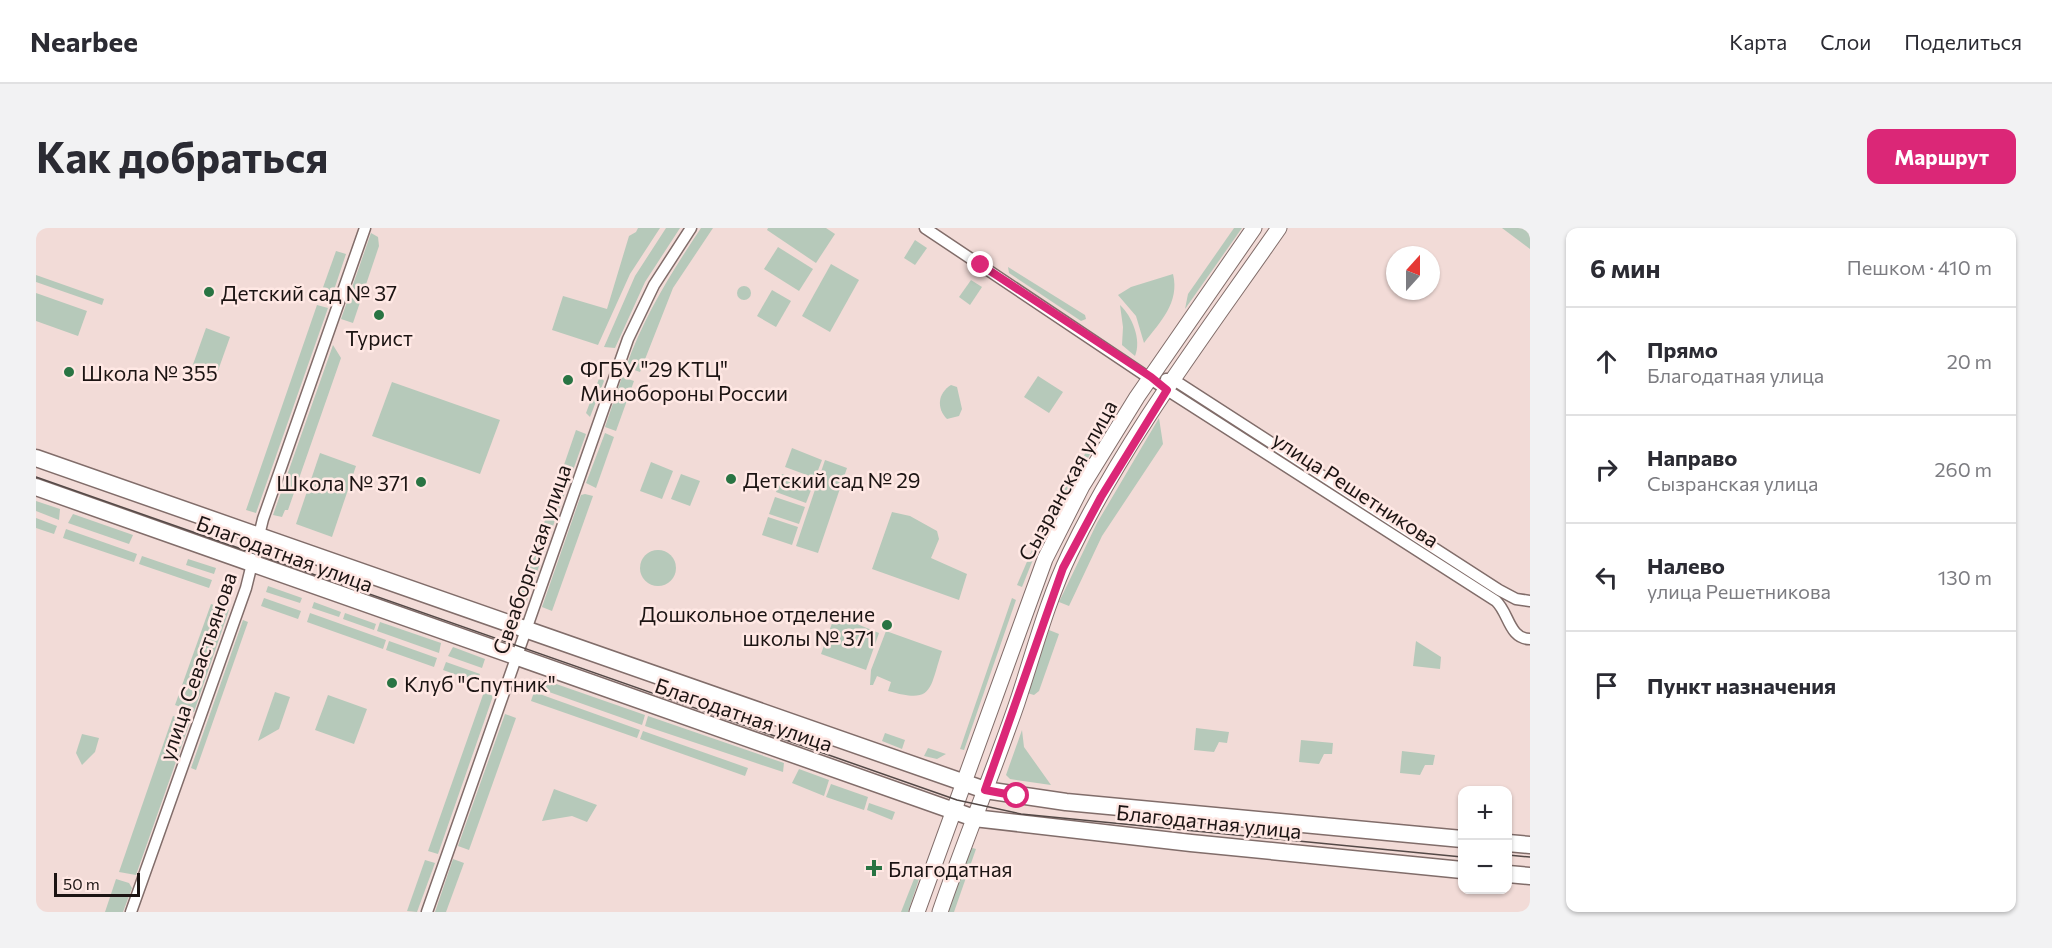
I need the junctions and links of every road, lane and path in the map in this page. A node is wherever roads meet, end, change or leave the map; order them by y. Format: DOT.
graph roads {
  1 [pos="365,228"];
  2 [pos="691,228"];
  3 [pos="924,228"];
  4 [pos="1254,228"];
  5 [pos="1279,228"];
  6 [pos="1151,377"];
  7 [pos="1170,385"];
  8 [pos="36,458"];
  9 [pos="1094,468"];
  10 [pos="1112,478"];
  11 [pos="36,488"];
  12 [pos="259,537"];
  13 [pos="252,566"];
  14 [pos="1530,601"];
  15 [pos="526,630"];
  16 [pos="1530,639"];
  17 [pos="516,658"];
  18 [pos="963,784"];
  19 [pos="985,790"];
  20 [pos="953,812"];
  21 [pos="974,818"];
  22 [pos="1458,839"];
  23 [pos="1512,843"];
  24 [pos="1530,845"];
  25 [pos="1458,870"];
  26 [pos="1512,874"];
  27 [pos="1530,876"];
  28 [pos="132,912"];
  29 [pos="427,912"];
  30 [pos="917,912"];
  31 [pos="940,912"];
  1 -- 12 [label="street, улица Севастьянова"];
  2 -- 15 [label="street, Свеаборгская улица"];
  3 -- 6 [label="street, улица Решетникова"];
  4 -- 6 [label="street, Сызранская улица"];
  5 -- 7 [label="street, Сызранская улица"];
  6 -- 7 [label="street, улица Решетникова"];
  6 -- 9 [label="street, Сызранская улица"];
  7 -- 10 [label="street, Сызранская улица"];
  7 -- 14 [label="street, улица Решетникова"];
  7 -- 16 [label="street, улица Решетникова"];
  8 -- 12 [label="main road, Благодатная улица"];
  9 -- 10 [label="street"];
  9 -- 18 [label="street, Сызранская улица"];
  10 -- 19 [label="street, Сызранская улица"];
  11 -- 13 [label="main road, Благодатная улица"];
  12 -- 13 [label="street, улица Севастьянова"];
  12 -- 15 [label="main road, Благодатная улица"];
  13 -- 17 [label="main road, Благодатная улица"];
  13 -- 28 [label="street, улица Севастьянова"];
  15 -- 17 [label="street, Свеаборгская улица"];
  15 -- 18 [label="main road, Благодатная улица"];
  17 -- 20 [label="main road, Благодатная улица"];
  17 -- 29 [label="street, Свеаборгская улица"];
  18 -- 19 [label="main road, Благодатная улица"];
  18 -- 20 [label="street, Сызранская улица"];
  19 -- 21 [label="street, Сызранская улица"];
  19 -- 22 [label="main road, Благодатная улица"];
  20 -- 21 [label="main road, Благодатная улица"];
  20 -- 30 [label="street, Сызранская улица"];
  21 -- 25 [label="main road, Благодатная улица"];
  21 -- 31 [label="street, Сызранская улица"];
  23 -- 24 [label="main road"];
  26 -- 27 [label="main road"];
}
